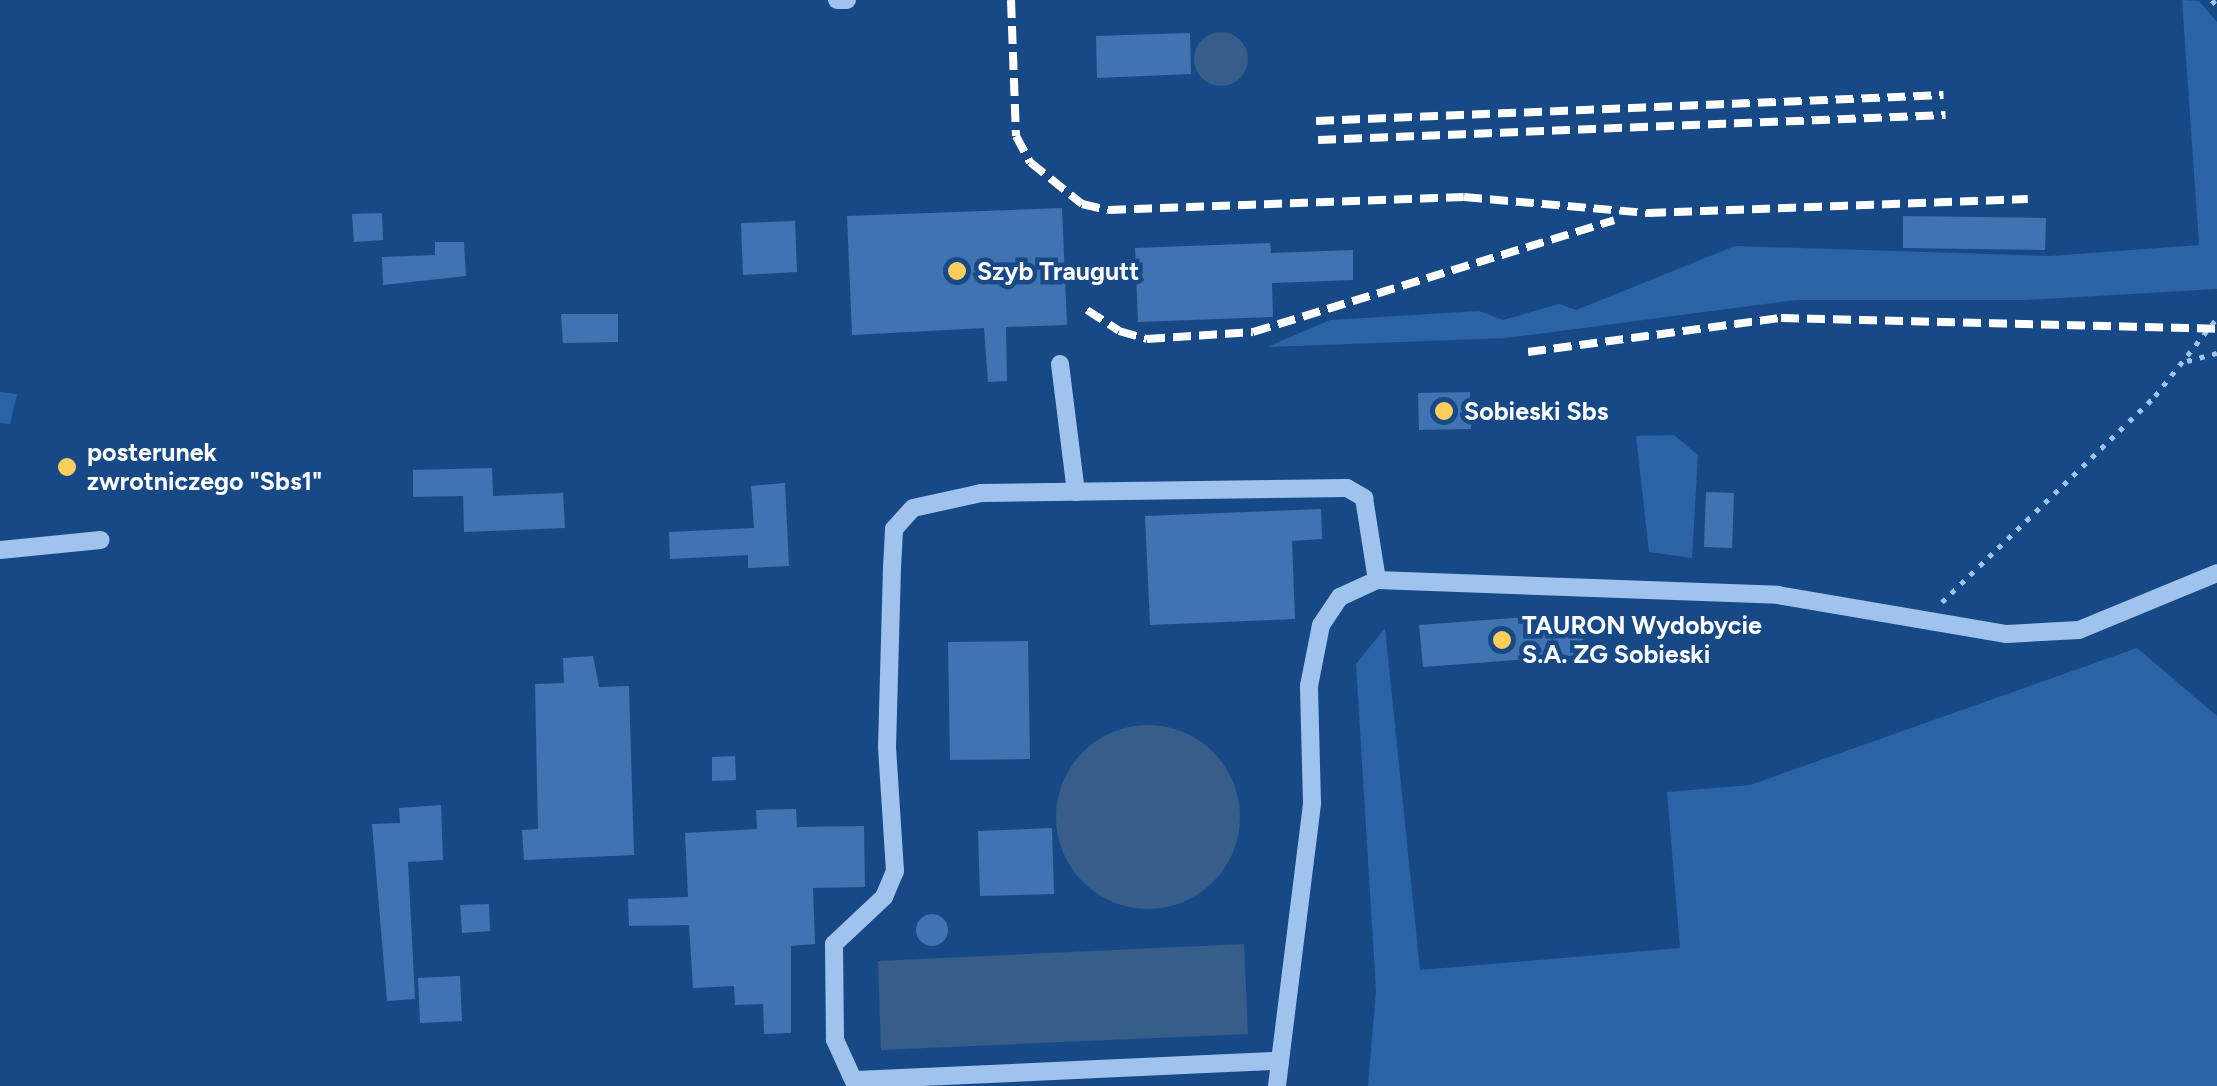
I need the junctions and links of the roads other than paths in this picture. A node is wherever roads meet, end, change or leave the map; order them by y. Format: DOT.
graph roads {
  1 [pos="837,0"];
  2 [pos="847,0"];
  3 [pos="1060,364"];
  4 [pos="1076,492"];
  5 [pos="101,540"];
  6 [pos="0,550"];
  7 [pos="2217,573"];
  8 [pos="1377,580"];
  9 [pos="1280,1062"];
  10 [pos="856,1083"];
  11 [pos="1277,1086"];
  1 -- 2 [label="lane"];
  3 -- 4 [label="lane"];
  4 -- 8 [label="lane"];
  4 -- 10 [label="lane"];
  5 -- 6 [label="lane"];
  7 -- 8 [label="lane"];
  8 -- 9 [label="lane"];
  9 -- 10 [label="lane"];
  9 -- 11 [label="lane"];
}
